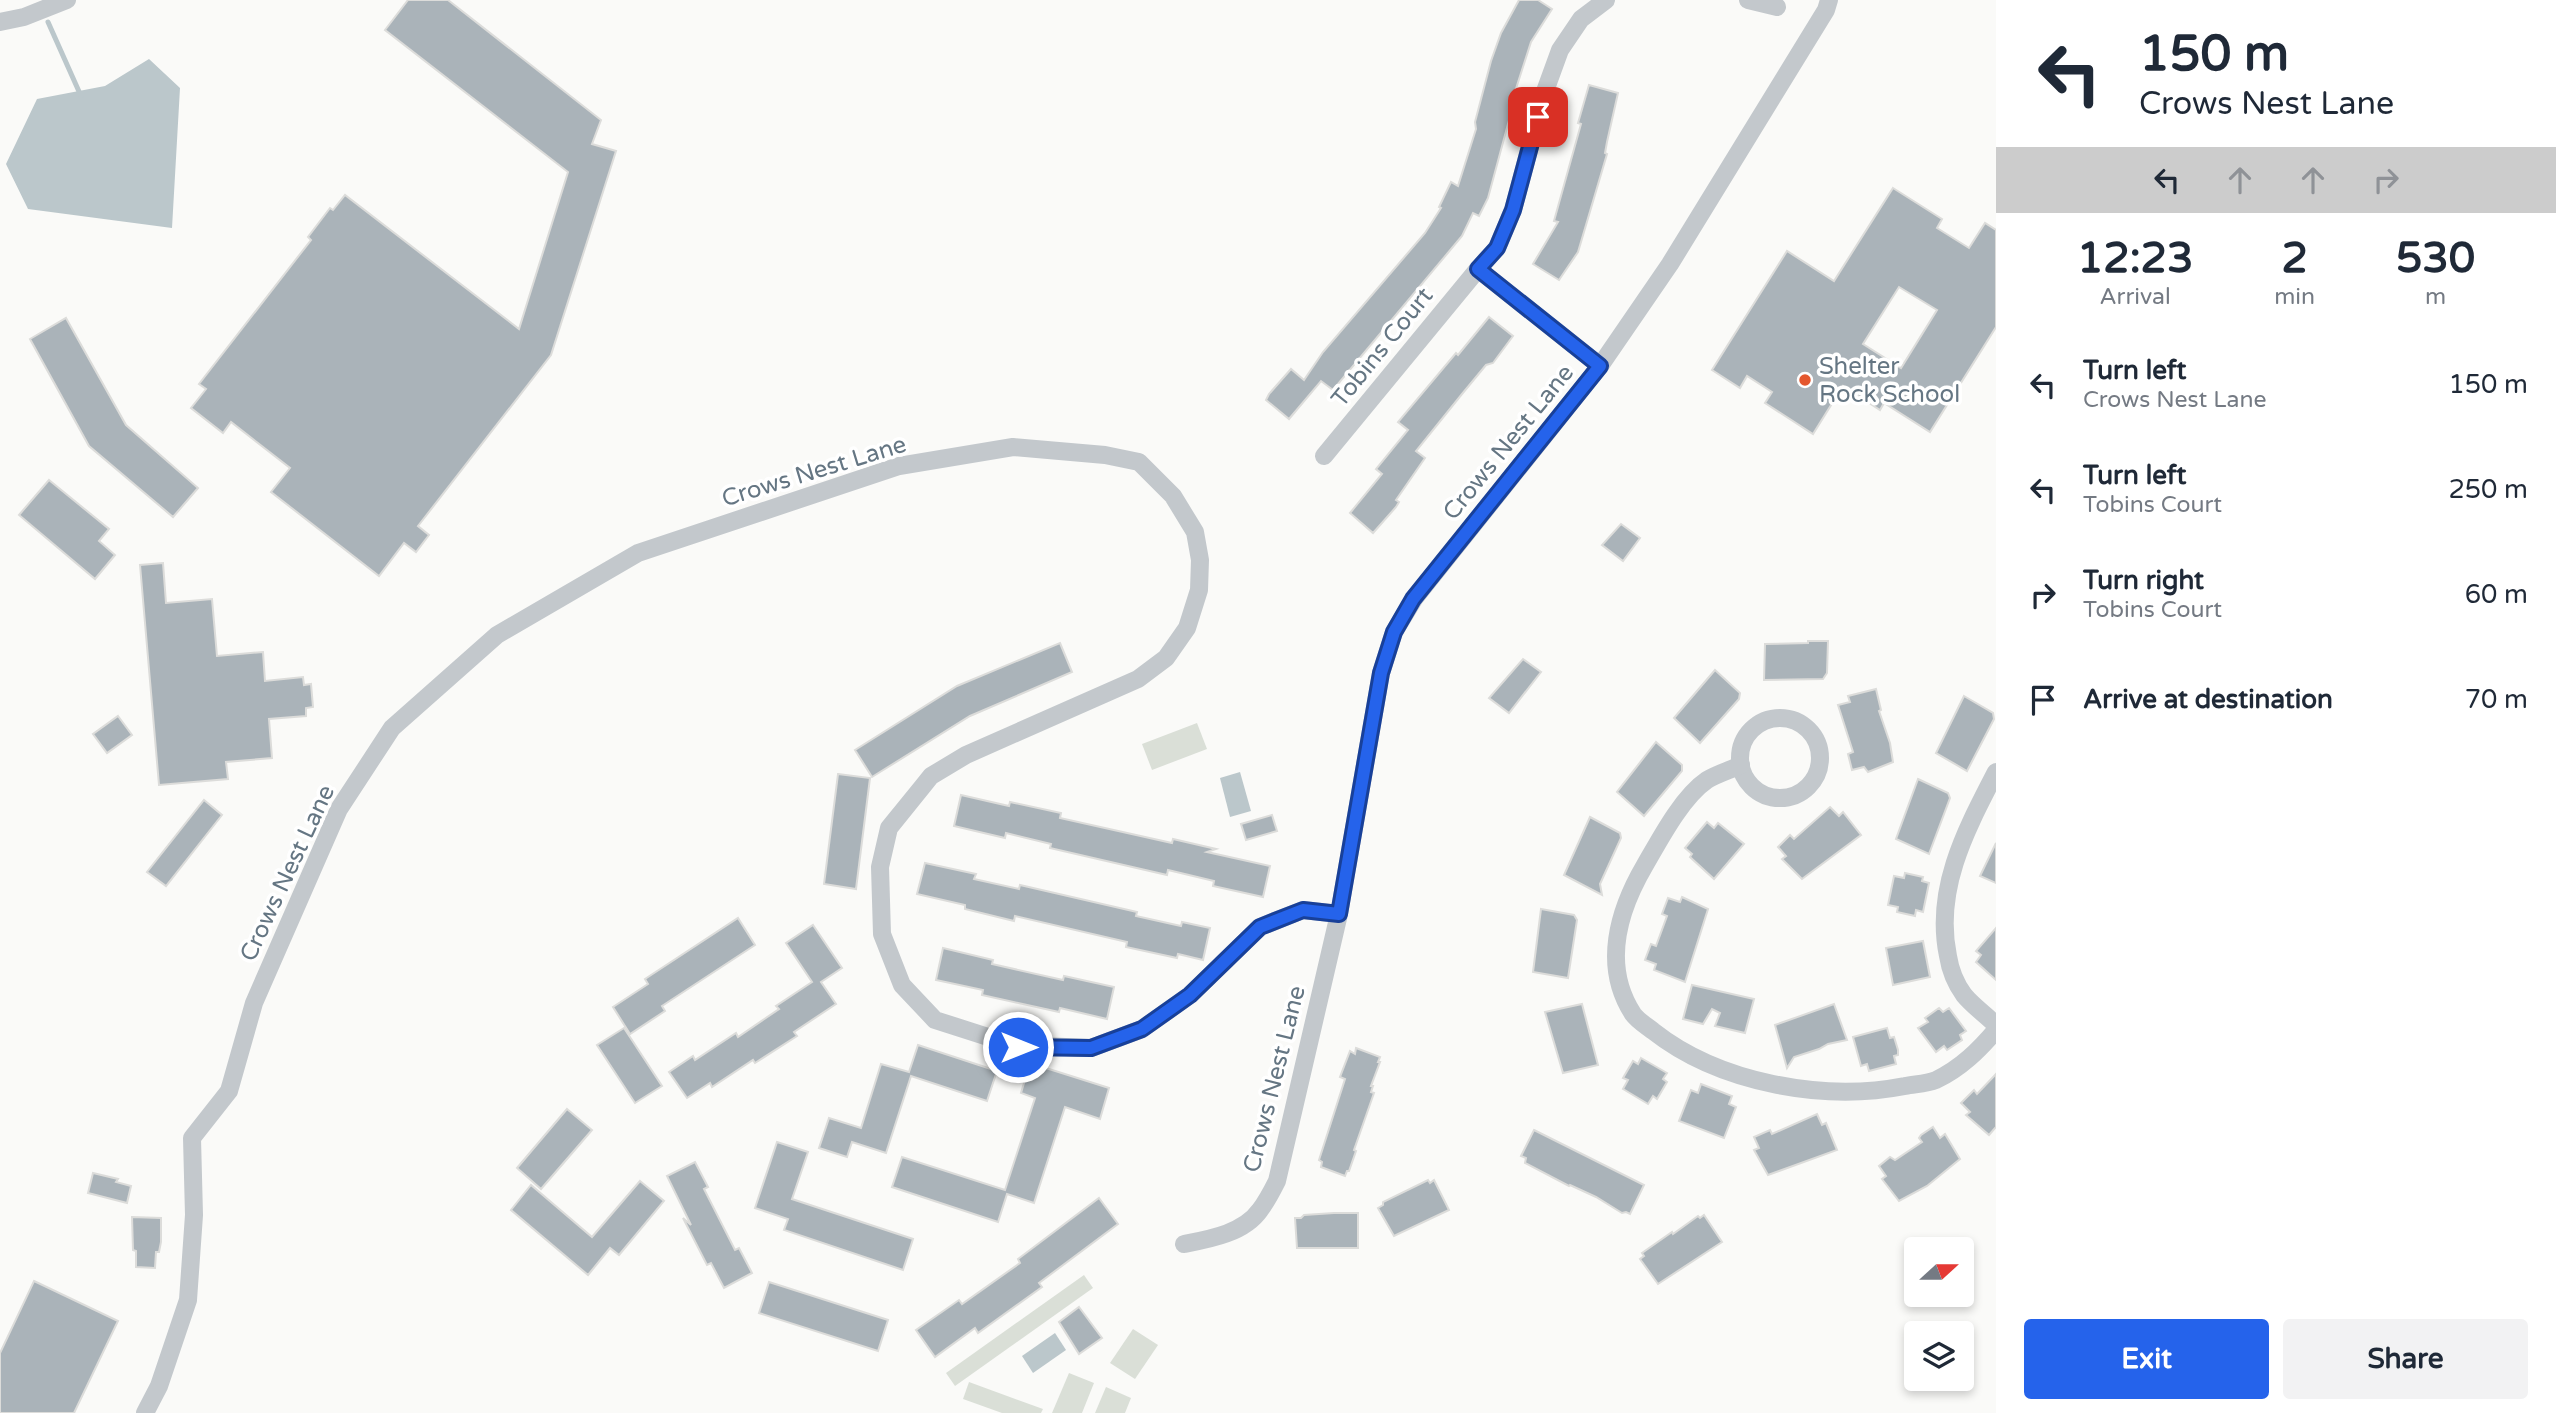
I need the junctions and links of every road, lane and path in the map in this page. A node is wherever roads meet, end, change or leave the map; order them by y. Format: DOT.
graph roads {
  1 [pos="67,0"];
  2 [pos="1606,0"];
  3 [pos="1748,0"];
  4 [pos="1829,0"];
  5 [pos="1777,7"];
  6 [pos="0,22"];
  7 [pos="1478,269"];
  8 [pos="1600,366"];
  9 [pos="1324,456"];
  10 [pos="1741,765"];
  11 [pos="1996,772"];
  12 [pos="1996,794"];
  13 [pos="1975,812"];
  14 [pos="1339,914"];
  15 [pos="1996,1027"];
  16 [pos="1184,1244"];
  17 [pos="145,1413"];
  1 -- 6 [label="street"];
  2 -- 7 [label="street, Tobins Court"];
  3 -- 5 [label="street"];
  4 -- 8 [label="street, Crows Nest Lane"];
  7 -- 8 [label="street"];
  7 -- 9 [label="street, Tobins Court"];
  8 -- 14 [label="street, Crows Nest Lane"];
  10 -- 10 [label="street"];
  10 -- 15 [label="street"];
  11 -- 13 [label="street"];
  12 -- 13 [label="street"];
  13 -- 15 [label="street"];
  14 -- 16 [label="street, Crows Nest Lane"];
  14 -- 17 [label="street, Crows Nest Lane"];
}
